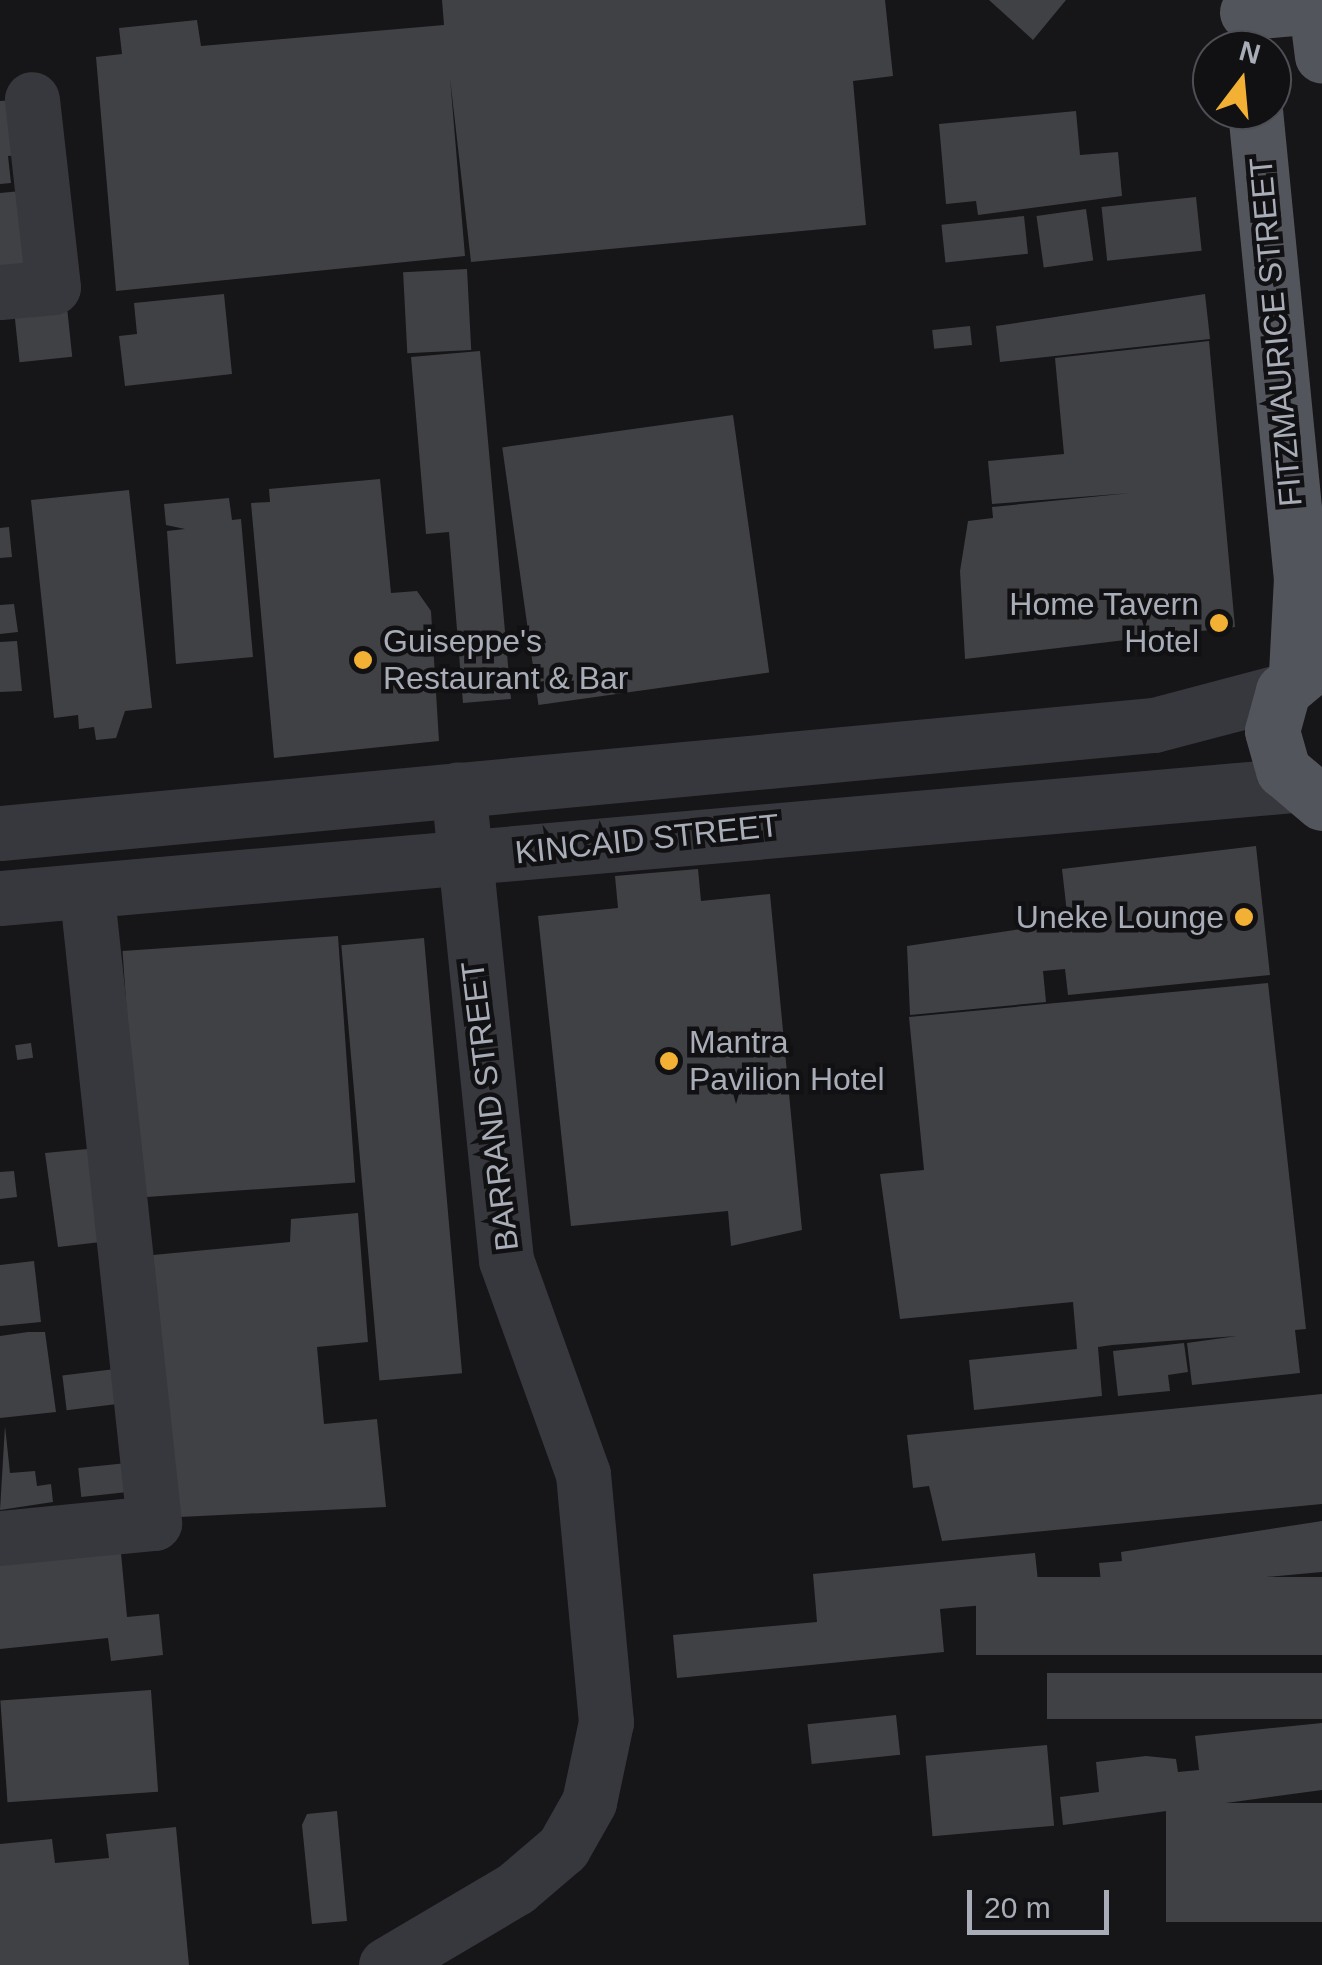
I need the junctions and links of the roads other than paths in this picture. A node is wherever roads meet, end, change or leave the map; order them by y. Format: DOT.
graph roads {
  1 [pos="1247,21"];
  2 [pos="1318,21"];
  3 [pos="32,99"];
  4 [pos="1257,130"];
  5 [pos="0,292"];
  6 [pos="1300,674"];
  7 [pos="458,789"];
  8 [pos="1312,807"];
  9 [pos="0,833"];
  10 [pos="463,858"];
  11 [pos="87,896"];
  12 [pos="0,898"];
  13 [pos="0,1538"];
  14 [pos="386,1965"];
  1 -- 2 [label="main road"];
  3 -- 5 [label="street"];
  4 -- 6 [label="main road, FITZMAURICE STREET"];
  6 -- 7 [label="street, KINCAID STREET"];
  6 -- 8 [label="main road, FITZMAURICE STREET"];
  7 -- 9 [label="street, KINCAID STREET"];
  7 -- 10 [label="street, BARRAND STREET"];
  8 -- 10 [label="street, KINCAID STREET"];
  10 -- 11 [label="street, KINCAID STREET"];
  10 -- 14 [label="street, BARRAND STREET"];
  11 -- 12 [label="street, KINCAID STREET"];
  11 -- 13 [label="street"];
}
